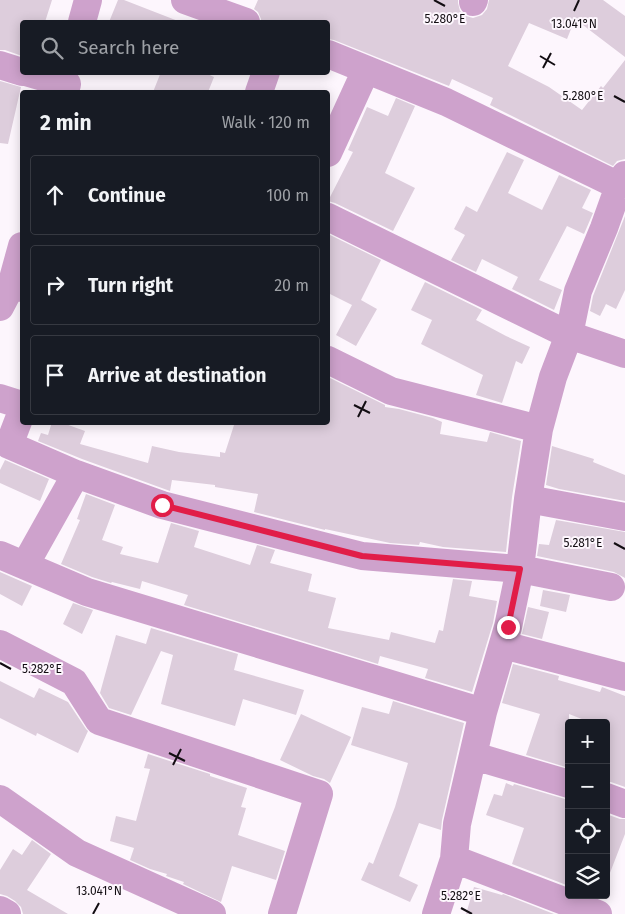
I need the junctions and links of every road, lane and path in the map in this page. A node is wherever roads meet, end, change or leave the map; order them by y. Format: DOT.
graph roads {
  1 [pos="88,0"];
  2 [pos="185,0"];
  3 [pos="83,20"];
  4 [pos="240,20"];
  5 [pos="330,55"];
  6 [pos="0,65"];
  7 [pos="366,70"];
  8 [pos="20,71"];
  9 [pos="36,75"];
  10 [pos="265,75"];
  11 [pos="67,83"];
  12 [pos="260,90"];
  13 [pos="330,149"];
  14 [pos="622,180"];
  15 [pos="330,218"];
  16 [pos="615,233"];
  17 [pos="20,255"];
  18 [pos="11,294"];
  19 [pos="569,336"];
  20 [pos="625,354"];
  21 [pos="330,361"];
  22 [pos="0,398"];
  23 [pos="20,404"];
  24 [pos="20,416"];
  25 [pos="539,429"];
  26 [pos="4,453"];
  27 [pos="76,474"];
  28 [pos="528,499"];
  29 [pos="625,517"];
  30 [pos="0,555"];
  31 [pos="25,565"];
  32 [pos="520,569"];
  33 [pos="611,587"];
  34 [pos="0,644"];
  35 [pos="503,645"];
  36 [pos="625,677"];
  37 [pos="483,712"];
  38 [pos="474,756"];
  39 [pos="565,783"];
  40 [pos="610,798"];
  41 [pos="0,799"];
  42 [pos="625,804"];
  43 [pos="454,859"];
  44 [pos="0,910"];
  45 [pos="589,912"];
  46 [pos="7,914"];
  47 [pos="212,914"];
  48 [pos="282,914"];
  49 [pos="436,914"];
  1 -- 3 [label="street"];
  2 -- 4 [label="street"];
  5 -- 7 [label="street"];
  6 -- 8 [label="street"];
  7 -- 13 [label="street"];
  7 -- 14 [label="street"];
  9 -- 11 [label="street"];
  10 -- 12 [label="street"];
  14 -- 16 [label="street"];
  15 -- 19 [label="street"];
  16 -- 19 [label="street"];
  17 -- 18 [label="street"];
  19 -- 20 [label="street"];
  19 -- 25 [label="street"];
  21 -- 25 [label="street"];
  22 -- 23 [label="street"];
  24 -- 26 [label="street"];
  25 -- 28 [label="street"];
  26 -- 27 [label="street"];
  27 -- 31 [label="street"];
  27 -- 32 [label="street"];
  28 -- 29 [label="street"];
  28 -- 32 [label="street"];
  30 -- 31 [label="street"];
  31 -- 37 [label="street"];
  32 -- 33 [label="street"];
  32 -- 35 [label="street"];
  34 -- 48 [label="street"];
  35 -- 36 [label="street"];
  35 -- 37 [label="street"];
  37 -- 38 [label="street"];
  38 -- 39 [label="street"];
  38 -- 43 [label="street"];
  40 -- 42 [label="street"];
  41 -- 47 [label="street"];
  43 -- 45 [label="street"];
  43 -- 49 [label="street"];
  44 -- 46 [label="street"];
}
